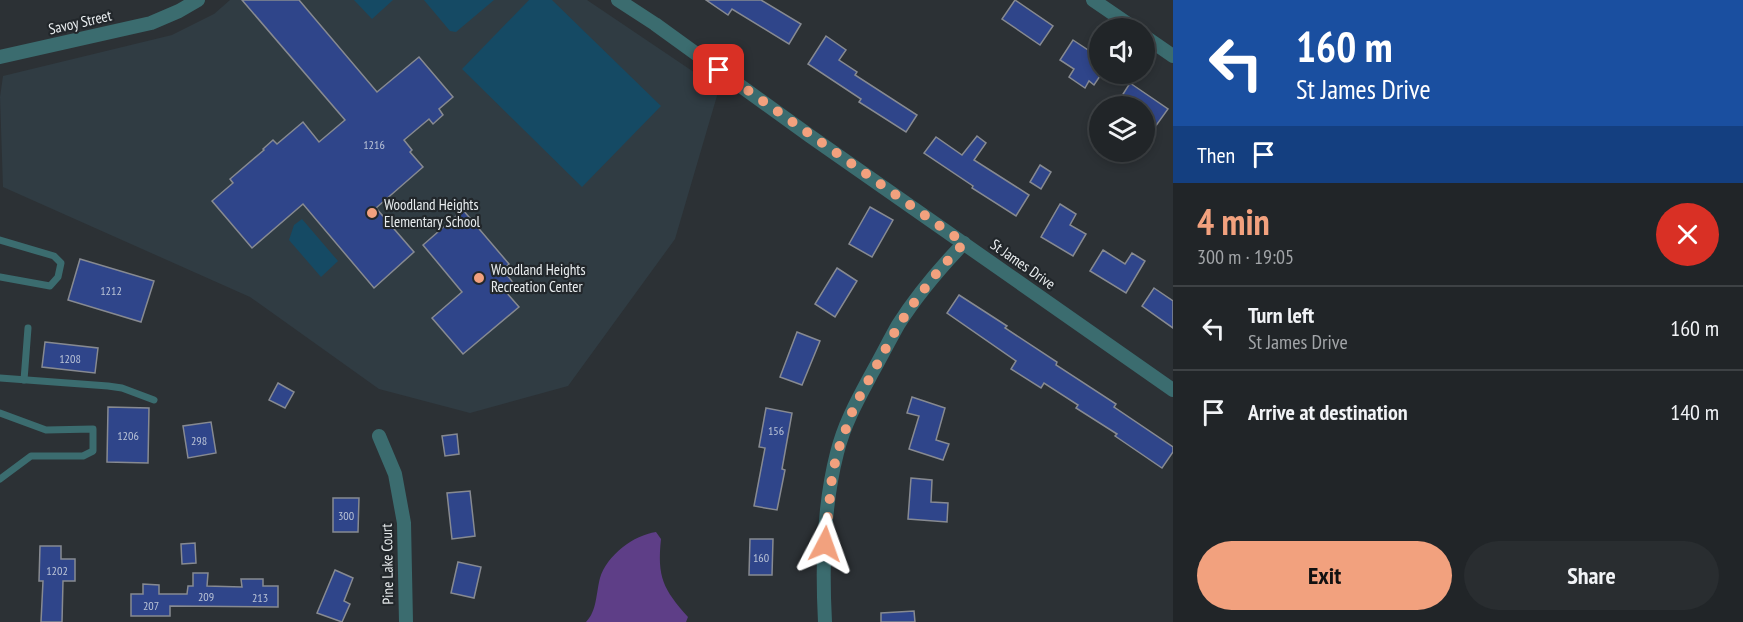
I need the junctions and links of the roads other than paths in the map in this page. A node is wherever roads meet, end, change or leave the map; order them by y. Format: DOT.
graph roads {
  1 [pos="198,0"];
  2 [pos="618,0"];
  3 [pos="1093,0"];
  4 [pos="1119,18"];
  5 [pos="1155,44"];
  6 [pos="1173,56"];
  7 [pos="0,57"];
  8 [pos="0,240"];
  9 [pos="964,243"];
  10 [pos="0,277"];
  11 [pos="28,328"];
  12 [pos="0,378"];
  13 [pos="24,380"];
  14 [pos="1173,390"];
  15 [pos="154,400"];
  16 [pos="0,413"];
  17 [pos="380,436"];
  18 [pos="0,479"];
  19 [pos="406,622"];
  20 [pos="825,622"];
  1 -- 7 [label="street, Savoy Street"];
  2 -- 9 [label="street, St James Drive"];
  3 -- 4 [label="street"];
  5 -- 6 [label="street"];
  8 -- 10 [label="lane"];
  9 -- 14 [label="street, St James Drive"];
  9 -- 20 [label="street"];
  11 -- 13 [label="lane"];
  12 -- 13 [label="lane"];
  13 -- 15 [label="lane"];
  16 -- 18 [label="lane"];
  17 -- 19 [label="street, Pine Lake Court"];
}
